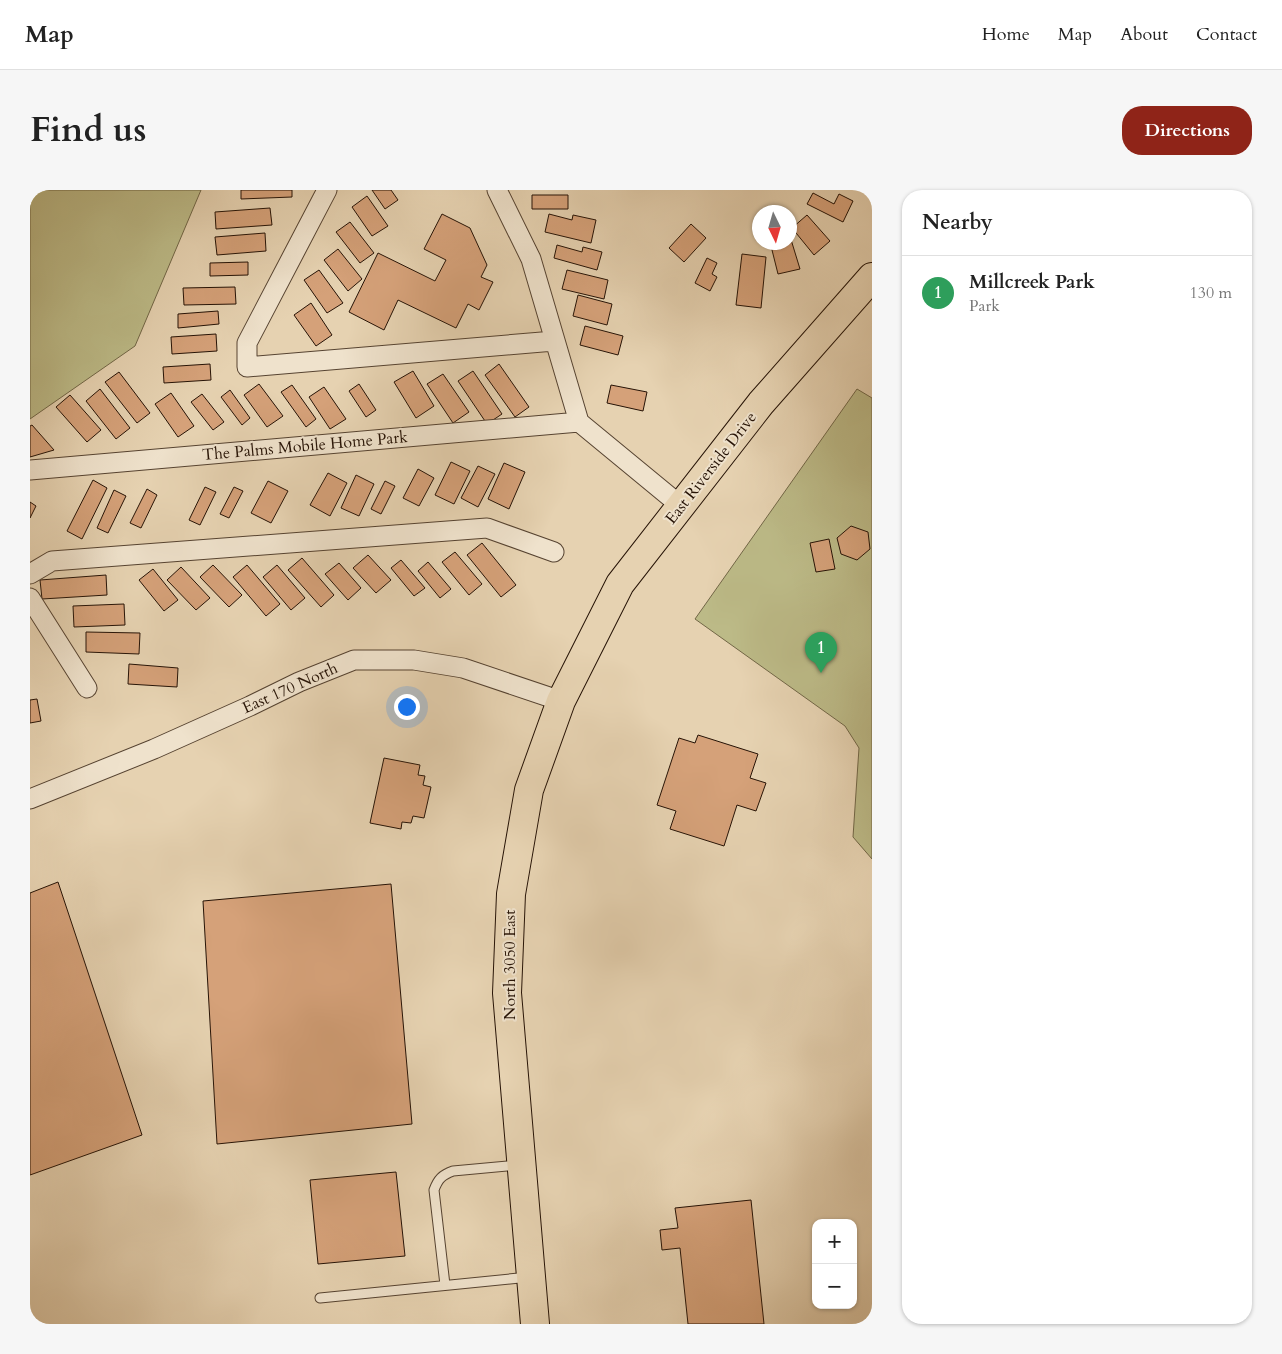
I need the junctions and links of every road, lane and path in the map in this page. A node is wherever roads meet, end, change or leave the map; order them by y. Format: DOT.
graph roads {
  1 [pos="326,190"];
  2 [pos="497,190"];
  3 [pos="872,277"];
  4 [pos="554,341"];
  5 [pos="579,422"];
  6 [pos="30,470"];
  7 [pos="681,506"];
  8 [pos="554,552"];
  9 [pos="30,574"];
  10 [pos="30,598"];
  11 [pos="574,676"];
  12 [pos="87,688"];
  13 [pos="561,701"];
  14 [pos="30,799"];
  15 [pos="522,1164"];
  16 [pos="531,1276"];
  17 [pos="445,1285"];
  18 [pos="320,1298"];
  19 [pos="535,1324"];
  1 -- 4 [label="street"];
  2 -- 4 [label="street"];
  3 -- 7 [label="main road, East Riverside Drive"];
  4 -- 5 [label="street"];
  5 -- 6 [label="street, The Palms Mobile Home Park"];
  5 -- 7 [label="street"];
  7 -- 11 [label="main road, East Riverside Drive"];
  8 -- 9 [label="street"];
  10 -- 12 [label="street"];
  11 -- 13 [label="main road, North 3050 East"];
  13 -- 14 [label="street, East 170 North"];
  13 -- 15 [label="main road, North 3050 East"];
  15 -- 16 [label="main road, North 3050 East"];
  15 -- 17 [label="lane"];
  16 -- 17 [label="lane"];
  16 -- 19 [label="main road, North 3050 East"];
  17 -- 18 [label="lane"];
}
